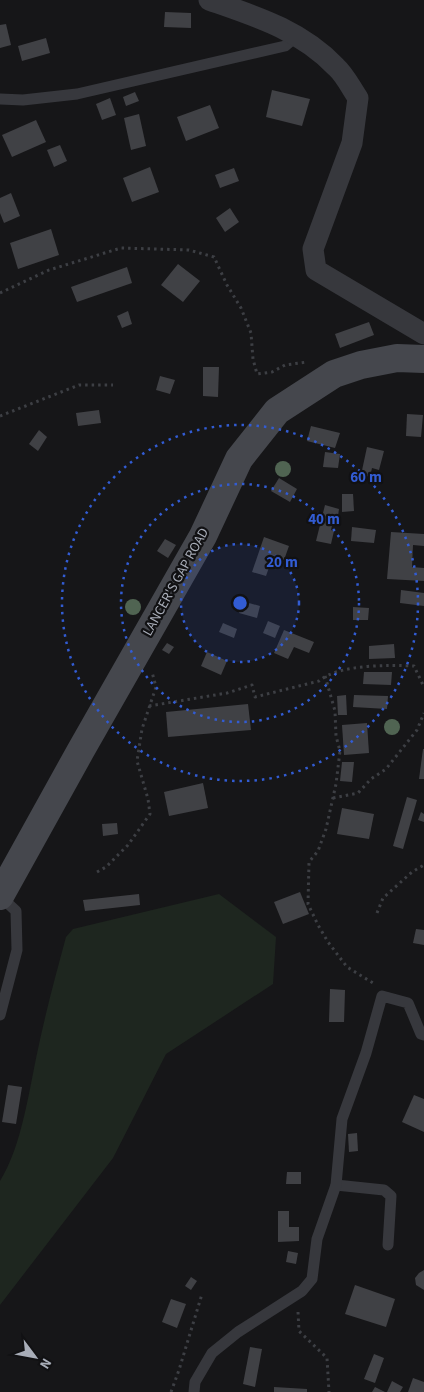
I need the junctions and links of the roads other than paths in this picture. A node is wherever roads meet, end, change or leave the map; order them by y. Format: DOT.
graph roads {
  1 [pos="209,0"];
  2 [pos="298,35"];
  3 [pos="0,99"];
  4 [pos="424,334"];
  5 [pos="424,359"];
  6 [pos="0,896"];
  7 [pos="0,1015"];
  8 [pos="424,1034"];
  9 [pos="336,1185"];
  10 [pos="388,1245"];
  11 [pos="194,1392"];
  1 -- 2 [label="street"];
  2 -- 3 [label="lane"];
  2 -- 4 [label="street"];
  5 -- 6 [label="main road, LANCER'S GAP ROAD"];
  6 -- 7 [label="lane"];
  8 -- 9 [label="lane"];
  9 -- 10 [label="lane"];
  9 -- 11 [label="lane"];
}
